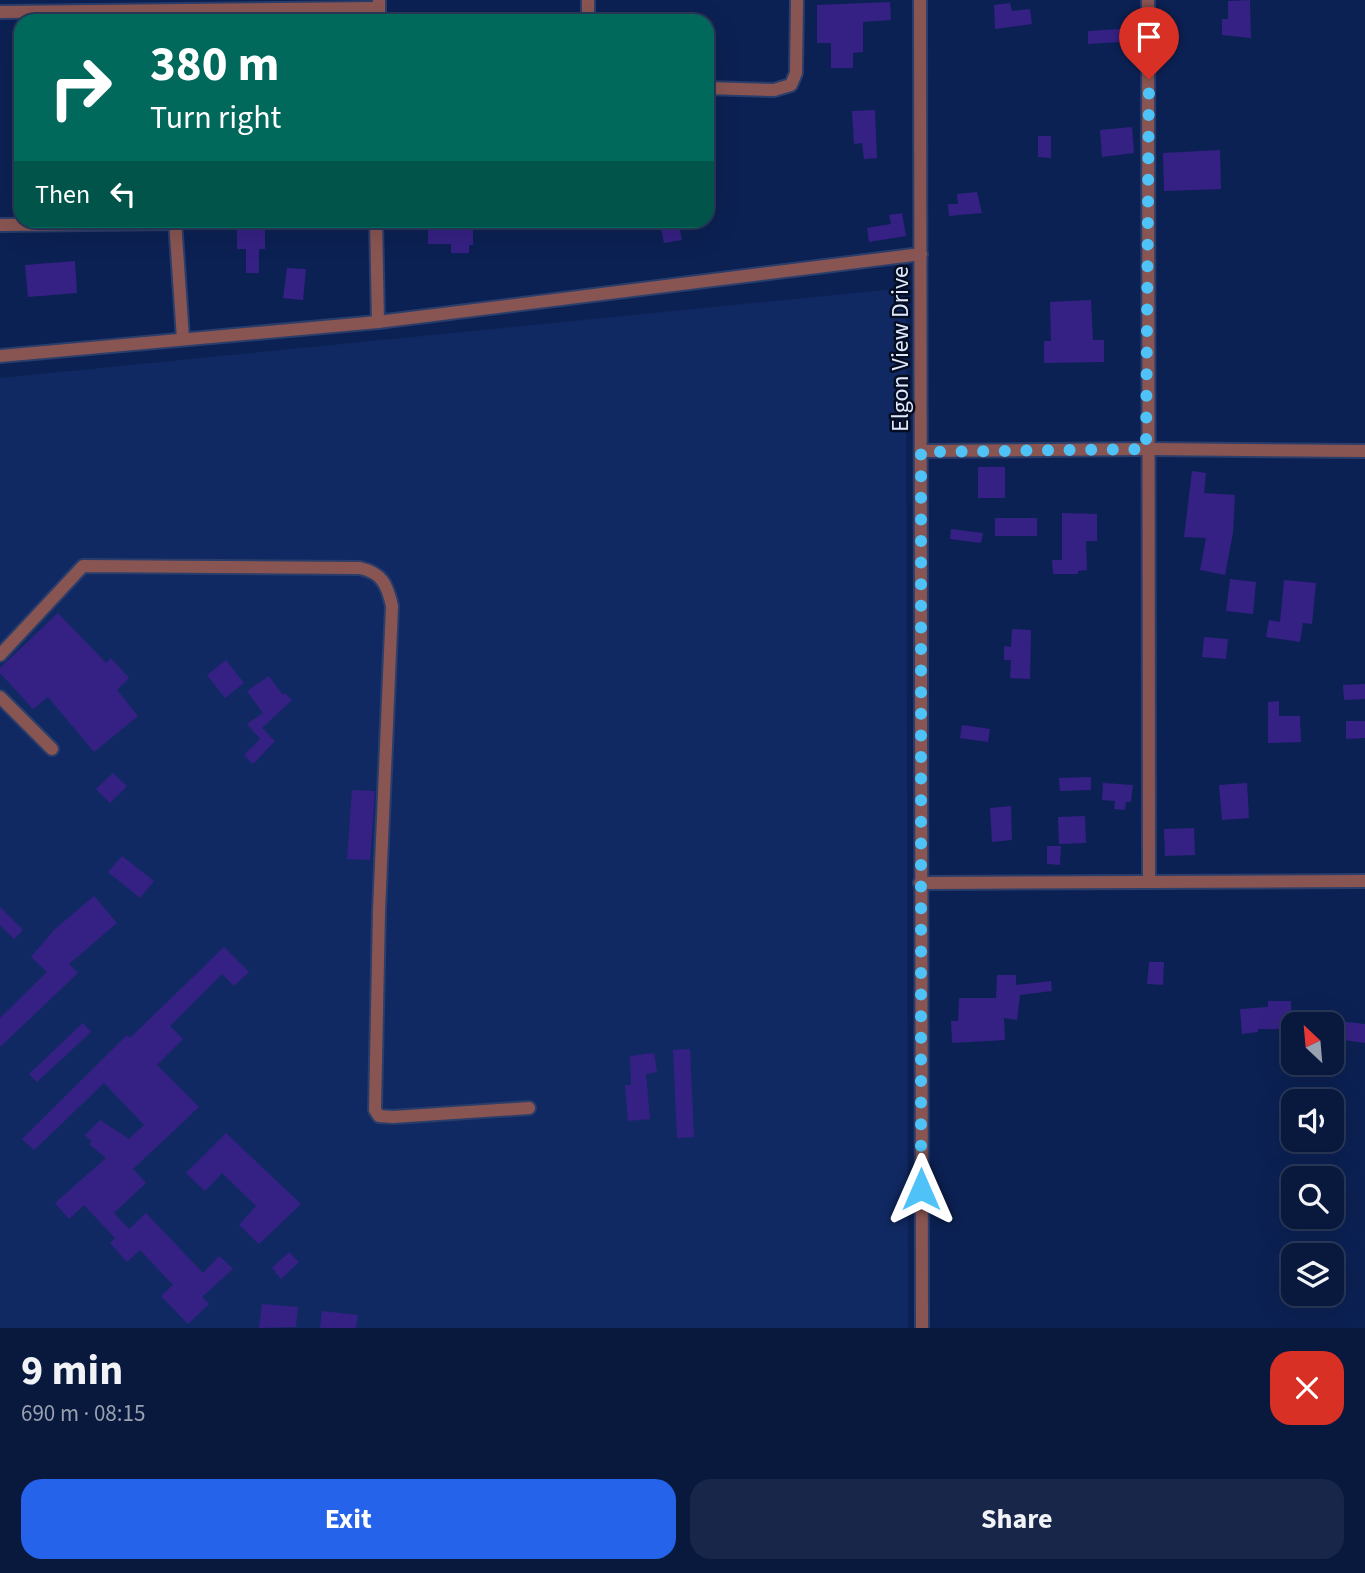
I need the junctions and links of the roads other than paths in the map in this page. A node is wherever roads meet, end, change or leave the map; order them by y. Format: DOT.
graph roads {
  1 [pos="797,0"];
  2 [pos="920,0"];
  3 [pos="1148,0"];
  4 [pos="168,10"];
  5 [pos="379,10"];
  6 [pos="0,12"];
  7 [pos="714,88"];
  8 [pos="176,228"];
  9 [pos="376,228"];
  10 [pos="921,254"];
  11 [pos="378,322"];
  12 [pos="183,339"];
  13 [pos="0,356"];
  14 [pos="1146,449"];
  15 [pos="1365,451"];
  16 [pos="921,452"];
  17 [pos="0,654"];
  18 [pos="0,697"];
  19 [pos="52,750"];
  20 [pos="1149,880"];
  21 [pos="1365,881"];
  22 [pos="920,883"];
  23 [pos="529,1108"];
  24 [pos="922,1328"];
  1 -- 7 [label="street"];
  2 -- 10 [label="street, Elgon View Drive"];
  3 -- 14 [label="street"];
  4 -- 5 [label="street"];
  4 -- 6 [label="street"];
  8 -- 12 [label="street"];
  9 -- 11 [label="street"];
  10 -- 11 [label="street"];
  10 -- 16 [label="street, Elgon View Drive"];
  11 -- 12 [label="street"];
  12 -- 13 [label="street"];
  14 -- 15 [label="street"];
  14 -- 16 [label="street"];
  14 -- 20 [label="street"];
  16 -- 22 [label="street, Elgon View Drive"];
  17 -- 23 [label="street"];
  18 -- 19 [label="street"];
  20 -- 21 [label="street"];
  20 -- 22 [label="street"];
  22 -- 24 [label="street, Elgon View Drive"];
}
